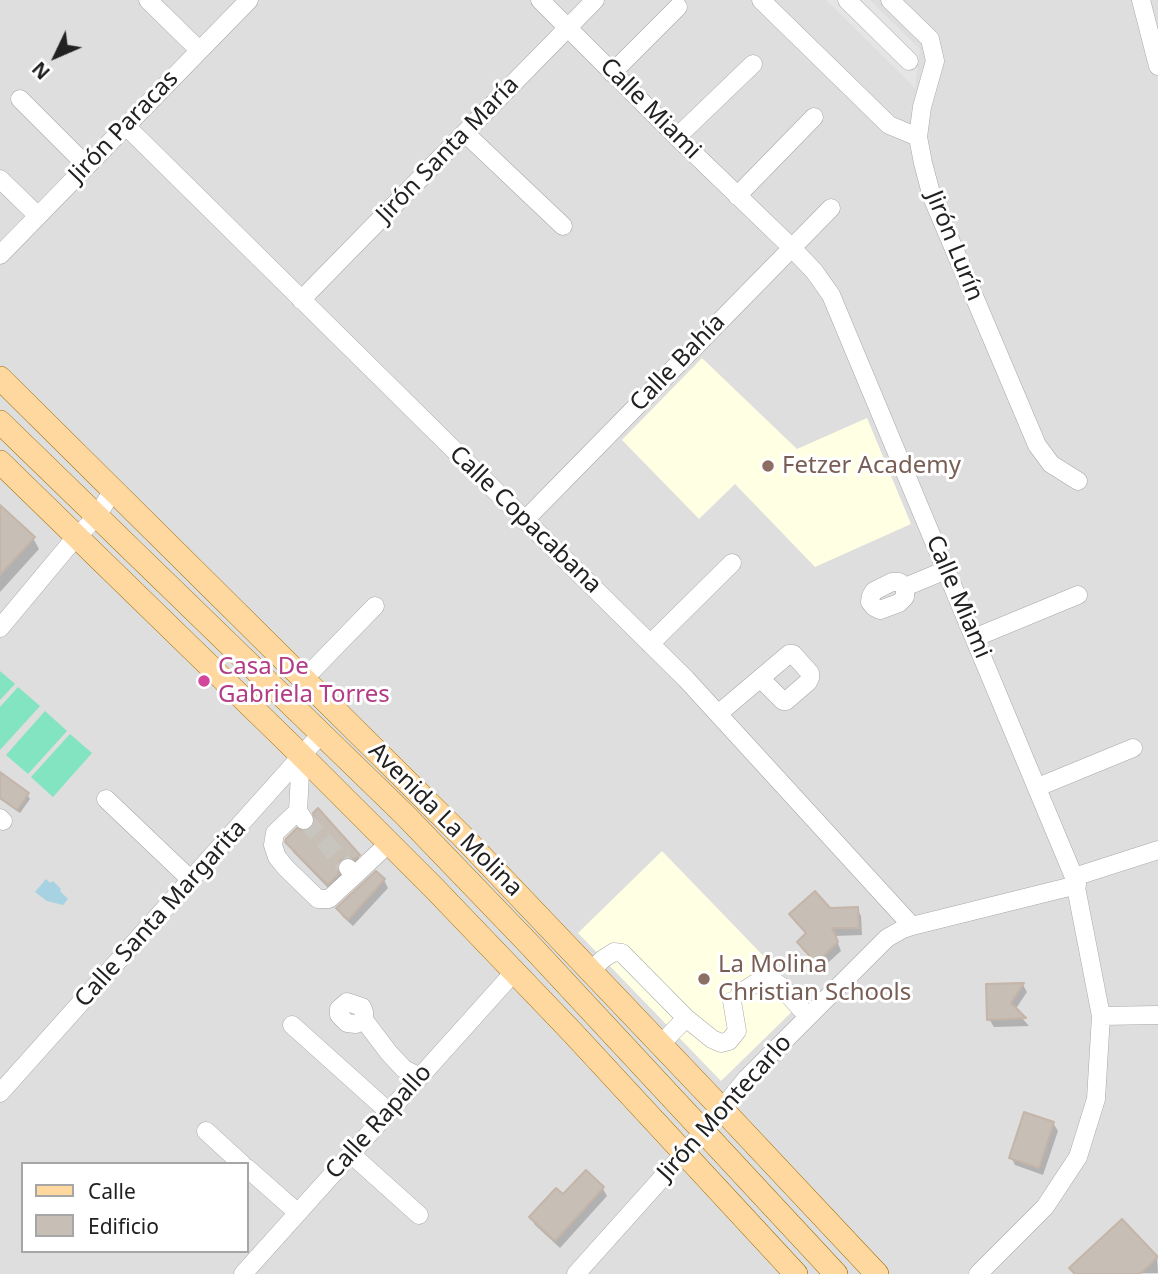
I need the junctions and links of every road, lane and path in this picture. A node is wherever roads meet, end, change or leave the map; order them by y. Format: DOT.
graph roads {
  1 [pos="148,0"];
  2 [pos="249,0"];
  3 [pos="540,0"];
  4 [pos="595,0"];
  5 [pos="761,0"];
  6 [pos="847,0"];
  7 [pos="890,0"];
  8 [pos="1141,0"];
  9 [pos="678,7"];
  10 [pos="1152,14"];
  11 [pos="868,21"];
  12 [pos="568,28"];
  13 [pos="199,50"];
  14 [pos="909,61"];
  15 [pos="752,64"];
  16 [pos="1158,66"];
  17 [pos="612,73"];
  18 [pos="20,99"];
  19 [pos="814,117"];
  20 [pos="126,127"];
  21 [pos="465,133"];
  22 [pos="677,137"];
  23 [pos="918,137"];
  24 [pos="87,166"];
  25 [pos="0,179"];
  26 [pos="737,196"];
  27 [pos="831,208"];
  28 [pos="38,216"];
  29 [pos="563,226"];
  30 [pos="791,247"];
  31 [pos="0,255"];
  32 [pos="301,300"];
  33 [pos="0,378"];
  34 [pos="3,426"];
  35 [pos="0,462"];
  36 [pos="1078,481"];
  37 [pos="113,490"];
  38 [pos="97,516"];
  39 [pos="526,520"];
  40 [pos="77,537"];
  41 [pos="732,563"];
  42 [pos="946,570"];
  43 [pos="905,587"];
  44 [pos="1078,595"];
  45 [pos="375,606"];
  46 [pos="0,628"];
  47 [pos="974,638"];
  48 [pos="650,644"];
  49 [pos="304,679"];
  50 [pos="761,679"];
  51 [pos="718,714"];
  52 [pos="321,734"];
  53 [pos="1133,748"];
  54 [pos="302,755"];
  55 [pos="1038,787"];
  56 [pos="106,799"];
  57 [pos="389,843"];
  58 [pos="1158,850"];
  59 [pos="191,880"];
  60 [pos="1075,881"];
  61 [pos="912,926"];
  62 [pos="515,971"];
  63 [pos="591,971"];
  64 [pos="1158,1015"];
  65 [pos="809,1016"];
  66 [pos="1101,1016"];
  67 [pos="686,1018"];
  68 [pos="364,1020"];
  69 [pos="292,1025"];
  70 [pos="661,1044"];
  71 [pos="420,1077"];
  72 [pos="0,1093"];
  73 [pos="722,1109"];
  74 [pos="389,1112"];
  75 [pos="206,1131"];
  76 [pos="704,1131"];
  77 [pos="684,1153"];
  78 [pos="351,1154"];
  79 [pos="241,1162"];
  80 [pos="248,1169"];
  81 [pos="298,1213"];
  82 [pos="419,1215"];
  83 [pos="243,1274"];
  84 [pos="576,1274"];
  85 [pos="796,1274"];
  86 [pos="836,1274"];
  87 [pos="877,1274"];
  88 [pos="978,1274"];
  1 -- 13 [label="street"];
  2 -- 13 [label="street, Jirón Paracas"];
  3 -- 12 [label="street, Calle Miami"];
  4 -- 12 [label="street, Jirón Santa María"];
  5 -- 23 [label="street"];
  6 -- 11 [label="street"];
  7 -- 11 [label="street"];
  7 -- 23 [label="street, Jirón Lurín"];
  8 -- 10 [label="street"];
  9 -- 17 [label="street"];
  10 -- 16 [label="street"];
  11 -- 14 [label="street"];
  12 -- 17 [label="street, Calle Miami"];
  12 -- 21 [label="street, Jirón Santa María"];
  13 -- 20 [label="street, Jirón Paracas"];
  15 -- 22 [label="street"];
  17 -- 22 [label="street, Calle Miami"];
  18 -- 24 [label="street"];
  19 -- 26 [label="street"];
  20 -- 24 [label="street, Jirón Paracas"];
  20 -- 32 [label="street, Calle Copacabana"];
  21 -- 29 [label="street"];
  21 -- 32 [label="street, Jirón Santa María"];
  22 -- 26 [label="street, Calle Miami"];
  23 -- 36 [label="street, Jirón Lurín"];
  24 -- 28 [label="street, Jirón Paracas"];
  25 -- 28 [label="street"];
  26 -- 30 [label="street, Calle Miami"];
  27 -- 30 [label="street, Calle Bahía"];
  28 -- 31 [label="street, Jirón Paracas"];
  30 -- 39 [label="street, Calle Bahía"];
  30 -- 42 [label="street, Calle Miami"];
  32 -- 39 [label="street, Calle Copacabana"];
  33 -- 37 [label="main road, Avenida La Molina"];
  34 -- 38 [label="main road, Avenida La Molina"];
  35 -- 40 [label="main road"];
  37 -- 38 [label="street"];
  37 -- 49 [label="main road, Avenida La Molina"];
  38 -- 40 [label="street"];
  38 -- 52 [label="main road, Avenida La Molina"];
  39 -- 48 [label="street, Calle Copacabana"];
  40 -- 46 [label="street"];
  40 -- 54 [label="main road"];
  41 -- 48 [label="street"];
  42 -- 43 [label="street"];
  42 -- 47 [label="street, Calle Miami"];
  44 -- 47 [label="street"];
  45 -- 49 [label="street"];
  47 -- 55 [label="street, Calle Miami"];
  48 -- 51 [label="street, Calle Copacabana"];
  49 -- 63 [label="main road, Avenida La Molina"];
  50 -- 51 [label="street"];
  51 -- 61 [label="street, Calle Copacabana"];
  52 -- 54 [label="street, Calle Santa Margarita"];
  52 -- 76 [label="main road, Avenida La Molina"];
  53 -- 55 [label="street"];
  54 -- 57 [label="main road"];
  54 -- 57 [label="street"];
  54 -- 59 [label="street, Calle Santa Margarita"];
  55 -- 60 [label="street, Calle Miami"];
  56 -- 59 [label="street"];
  57 -- 62 [label="main road"];
  58 -- 60 [label="street, Jirón Montecarlo"];
  59 -- 72 [label="street, Calle Santa Margarita"];
  60 -- 61 [label="street, Jirón Montecarlo"];
  60 -- 66 [label="street, Calle Miami"];
  61 -- 65 [label="street, Jirón Montecarlo"];
  62 -- 71 [label="street, Calle Rapallo"];
  62 -- 77 [label="main road"];
  63 -- 67 [label="street"];
  63 -- 70 [label="main road, Avenida La Molina"];
  64 -- 66 [label="street"];
  65 -- 67 [label="street"];
  65 -- 73 [label="street, Jirón Montecarlo"];
  66 -- 88 [label="street, Calle Miami"];
  67 -- 70 [label="street"];
  68 -- 71 [label="street"];
  69 -- 74 [label="street"];
  70 -- 73 [label="main road, Avenida La Molina"];
  71 -- 74 [label="street, Calle Rapallo"];
  73 -- 76 [label="street, Jirón Montecarlo"];
  73 -- 87 [label="main road, Avenida La Molina"];
  74 -- 78 [label="street, Calle Rapallo"];
  75 -- 79 [label="street"];
  76 -- 77 [label="street, Jirón Montecarlo"];
  76 -- 86 [label="main road, Avenida La Molina"];
  77 -- 84 [label="street, Jirón Montecarlo"];
  77 -- 85 [label="main road"];
  78 -- 81 [label="street, Calle Rapallo"];
  78 -- 82 [label="street"];
  80 -- 81 [label="street"];
  81 -- 83 [label="street, Calle Rapallo"];
}
